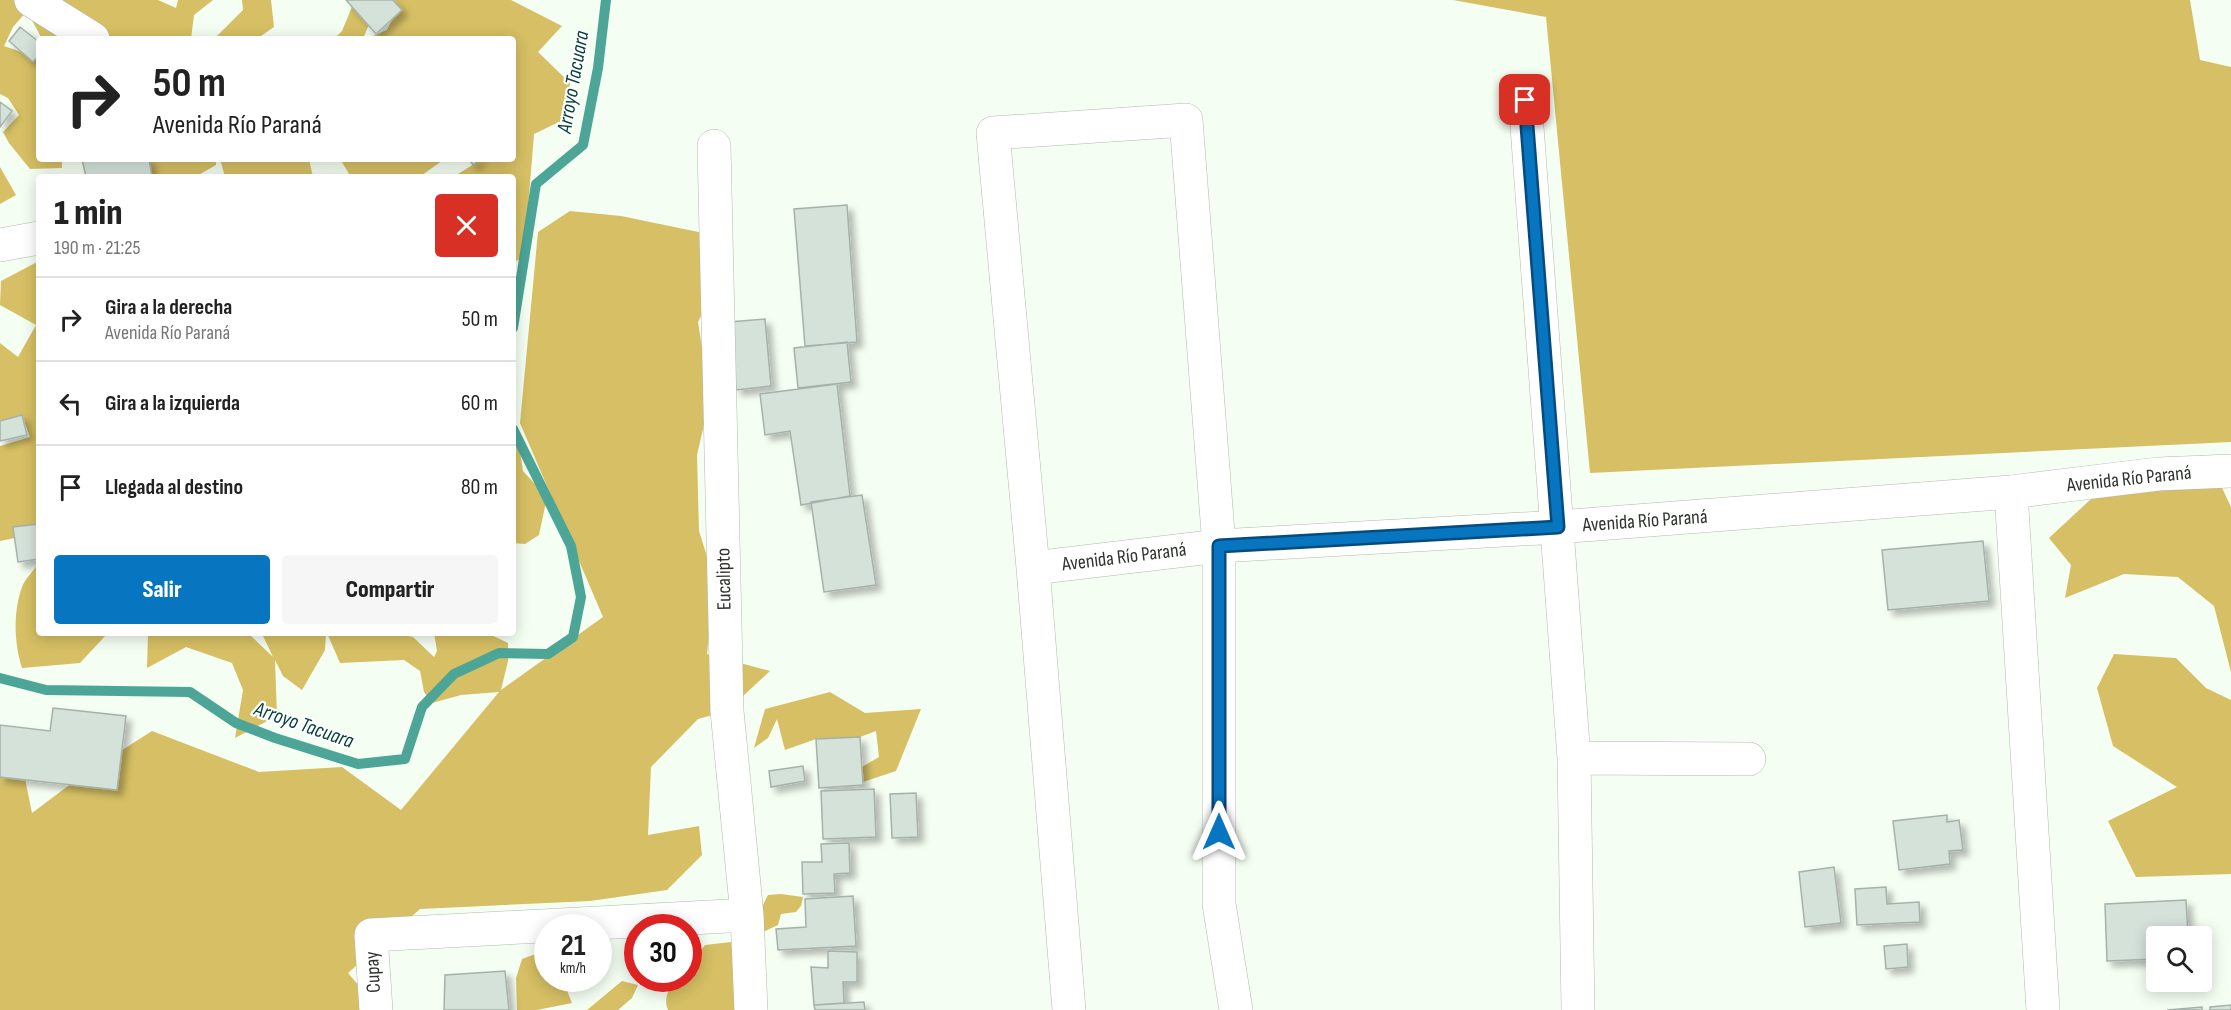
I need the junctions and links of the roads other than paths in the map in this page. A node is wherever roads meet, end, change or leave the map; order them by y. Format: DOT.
graph roads {
  1 [pos="31,0"];
  2 [pos="88,36"];
  3 [pos="1525,100"];
  4 [pos="714,146"];
  5 [pos="36,241"];
  6 [pos="0,245"];
  7 [pos="2231,471"];
  8 [pos="2011,492"];
  9 [pos="1558,527"];
  10 [pos="1219,546"];
  11 [pos="1034,568"];
  12 [pos="1574,758"];
  13 [pos="1749,759"];
  14 [pos="747,915"];
  15 [pos="376,1010"];
  16 [pos="751,1010"];
  17 [pos="1069,1010"];
  18 [pos="1236,1010"];
  19 [pos="1578,1010"];
  20 [pos="2043,1010"];
  1 -- 2 [label="street"];
  3 -- 9 [label="street"];
  4 -- 14 [label="street, Eucalipto"];
  5 -- 6 [label="street"];
  7 -- 8 [label="street, Avenida Río Paraná"];
  8 -- 9 [label="street, Avenida Río Paraná"];
  8 -- 20 [label="street"];
  9 -- 10 [label="street, Avenida Río Paraná"];
  9 -- 12 [label="street"];
  10 -- 11 [label="street, Avenida Río Paraná"];
  10 -- 11 [label="street"];
  10 -- 18 [label="street"];
  11 -- 17 [label="street, Avenida Río Paraná"];
  12 -- 13 [label="street"];
  12 -- 19 [label="street"];
  14 -- 15 [label="street, Cupay"];
  14 -- 16 [label="street, Eucalipto"];
}
